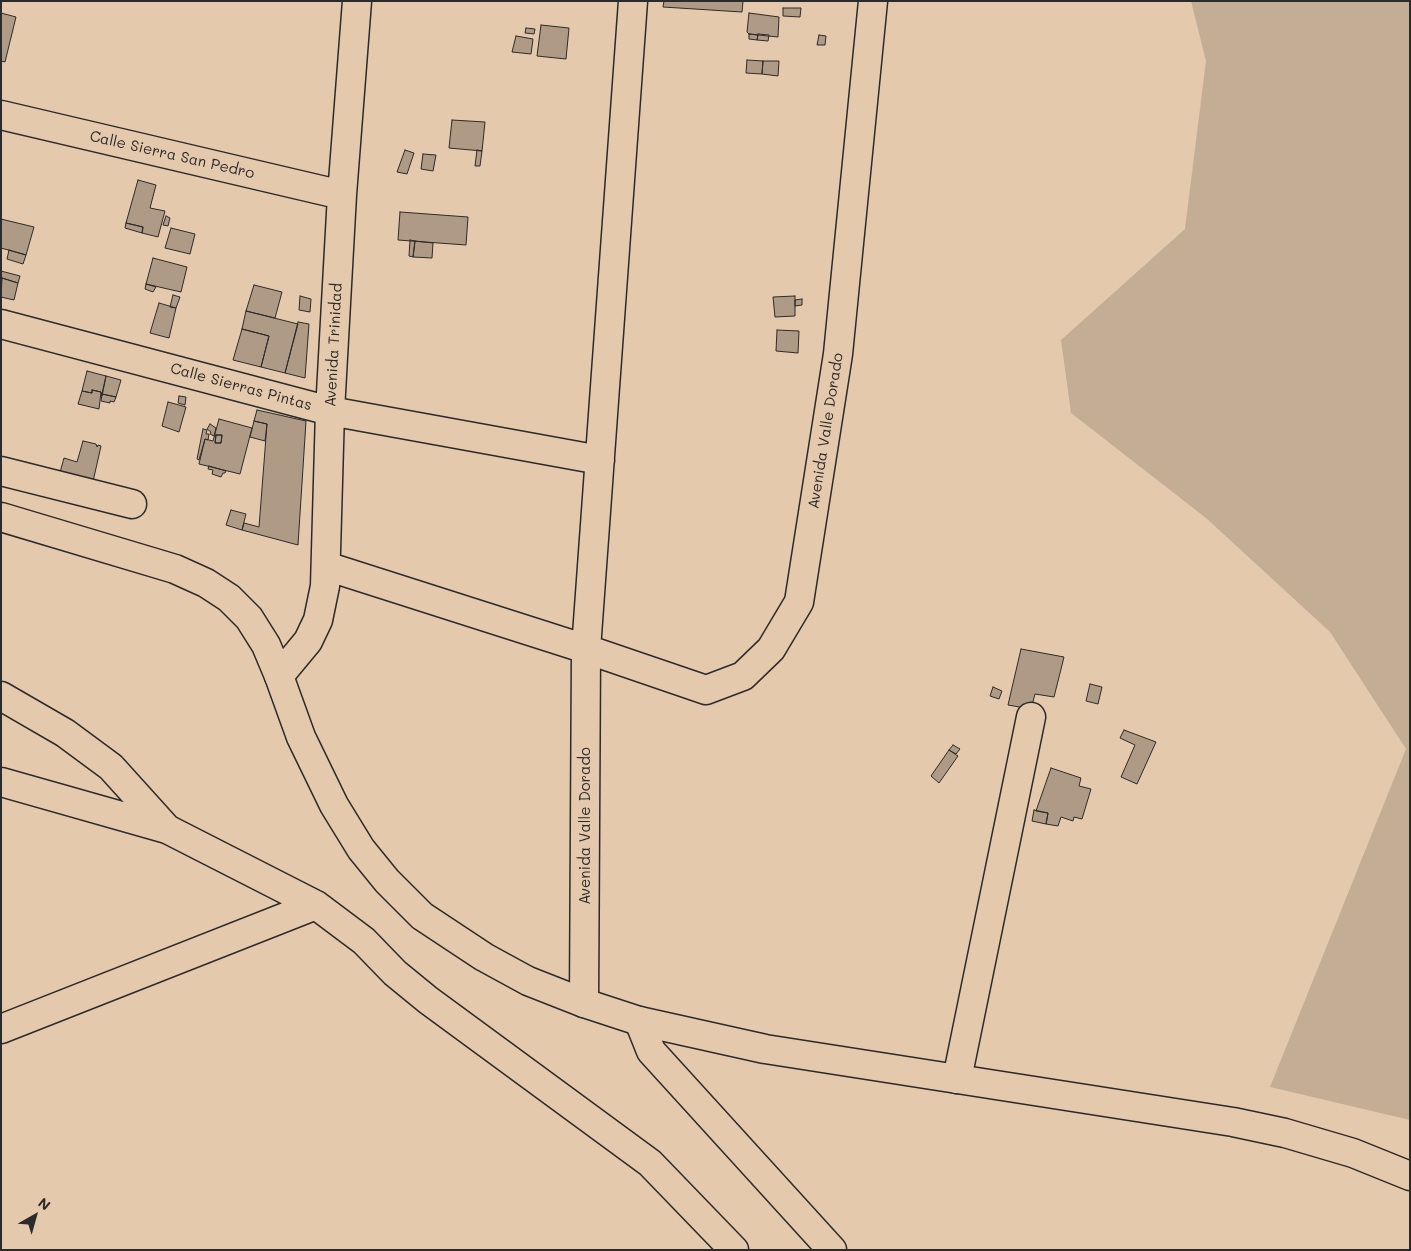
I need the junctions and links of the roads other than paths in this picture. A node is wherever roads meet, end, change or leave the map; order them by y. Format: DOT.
graph roads {
  1 [pos="633,1"];
  2 [pos="873,1"];
  3 [pos="353,3"];
  4 [pos="1,114"];
  5 [pos="342,195"];
  6 [pos="1,324"];
  7 [pos="330,411"];
  8 [pos="600,460"];
  9 [pos="1,471"];
  10 [pos="132,504"];
  11 [pos="1,517"];
  12 [pos="326,566"];
  13 [pos="586,649"];
  14 [pos="279,676"];
  15 [pos="1,696"];
  16 [pos="1031,717"];
  17 [pos="1,782"];
  18 [pos="167,829"];
  19 [pos="316,905"];
  20 [pos="584,1003"];
  21 [pos="639,1021"];
  22 [pos="1,1029"];
  23 [pos="957,1079"];
  24 [pos="1410,1176"];
  25 [pos="734,1250"];
  26 [pos="832,1250"];
  1 -- 8 [label="street, Avenida Valle Dorado"];
  2 -- 13 [label="street, Avenida Valle Dorado"];
  3 -- 5 [label="street, Avenida Trinidad"];
  4 -- 5 [label="street, Calle Sierra San Pedro"];
  5 -- 7 [label="street, Avenida Trinidad"];
  6 -- 7 [label="street, Calle Sierras Pintas"];
  7 -- 8 [label="street, Calle Sierras Pintas"];
  7 -- 12 [label="street, Avenida Trinidad"];
  8 -- 13 [label="street, Avenida Valle Dorado"];
  9 -- 10 [label="street"];
  11 -- 14 [label="street"];
  12 -- 13 [label="street"];
  12 -- 14 [label="street, Avenida Trinidad"];
  13 -- 20 [label="street, Avenida Valle Dorado"];
  14 -- 20 [label="street"];
  15 -- 18 [label="street"];
  16 -- 23 [label="street"];
  17 -- 18 [label="street"];
  18 -- 19 [label="street"];
  19 -- 22 [label="street"];
  19 -- 25 [label="street"];
  20 -- 21 [label="street"];
  21 -- 23 [label="street"];
  21 -- 26 [label="street"];
  23 -- 24 [label="street"];
}
